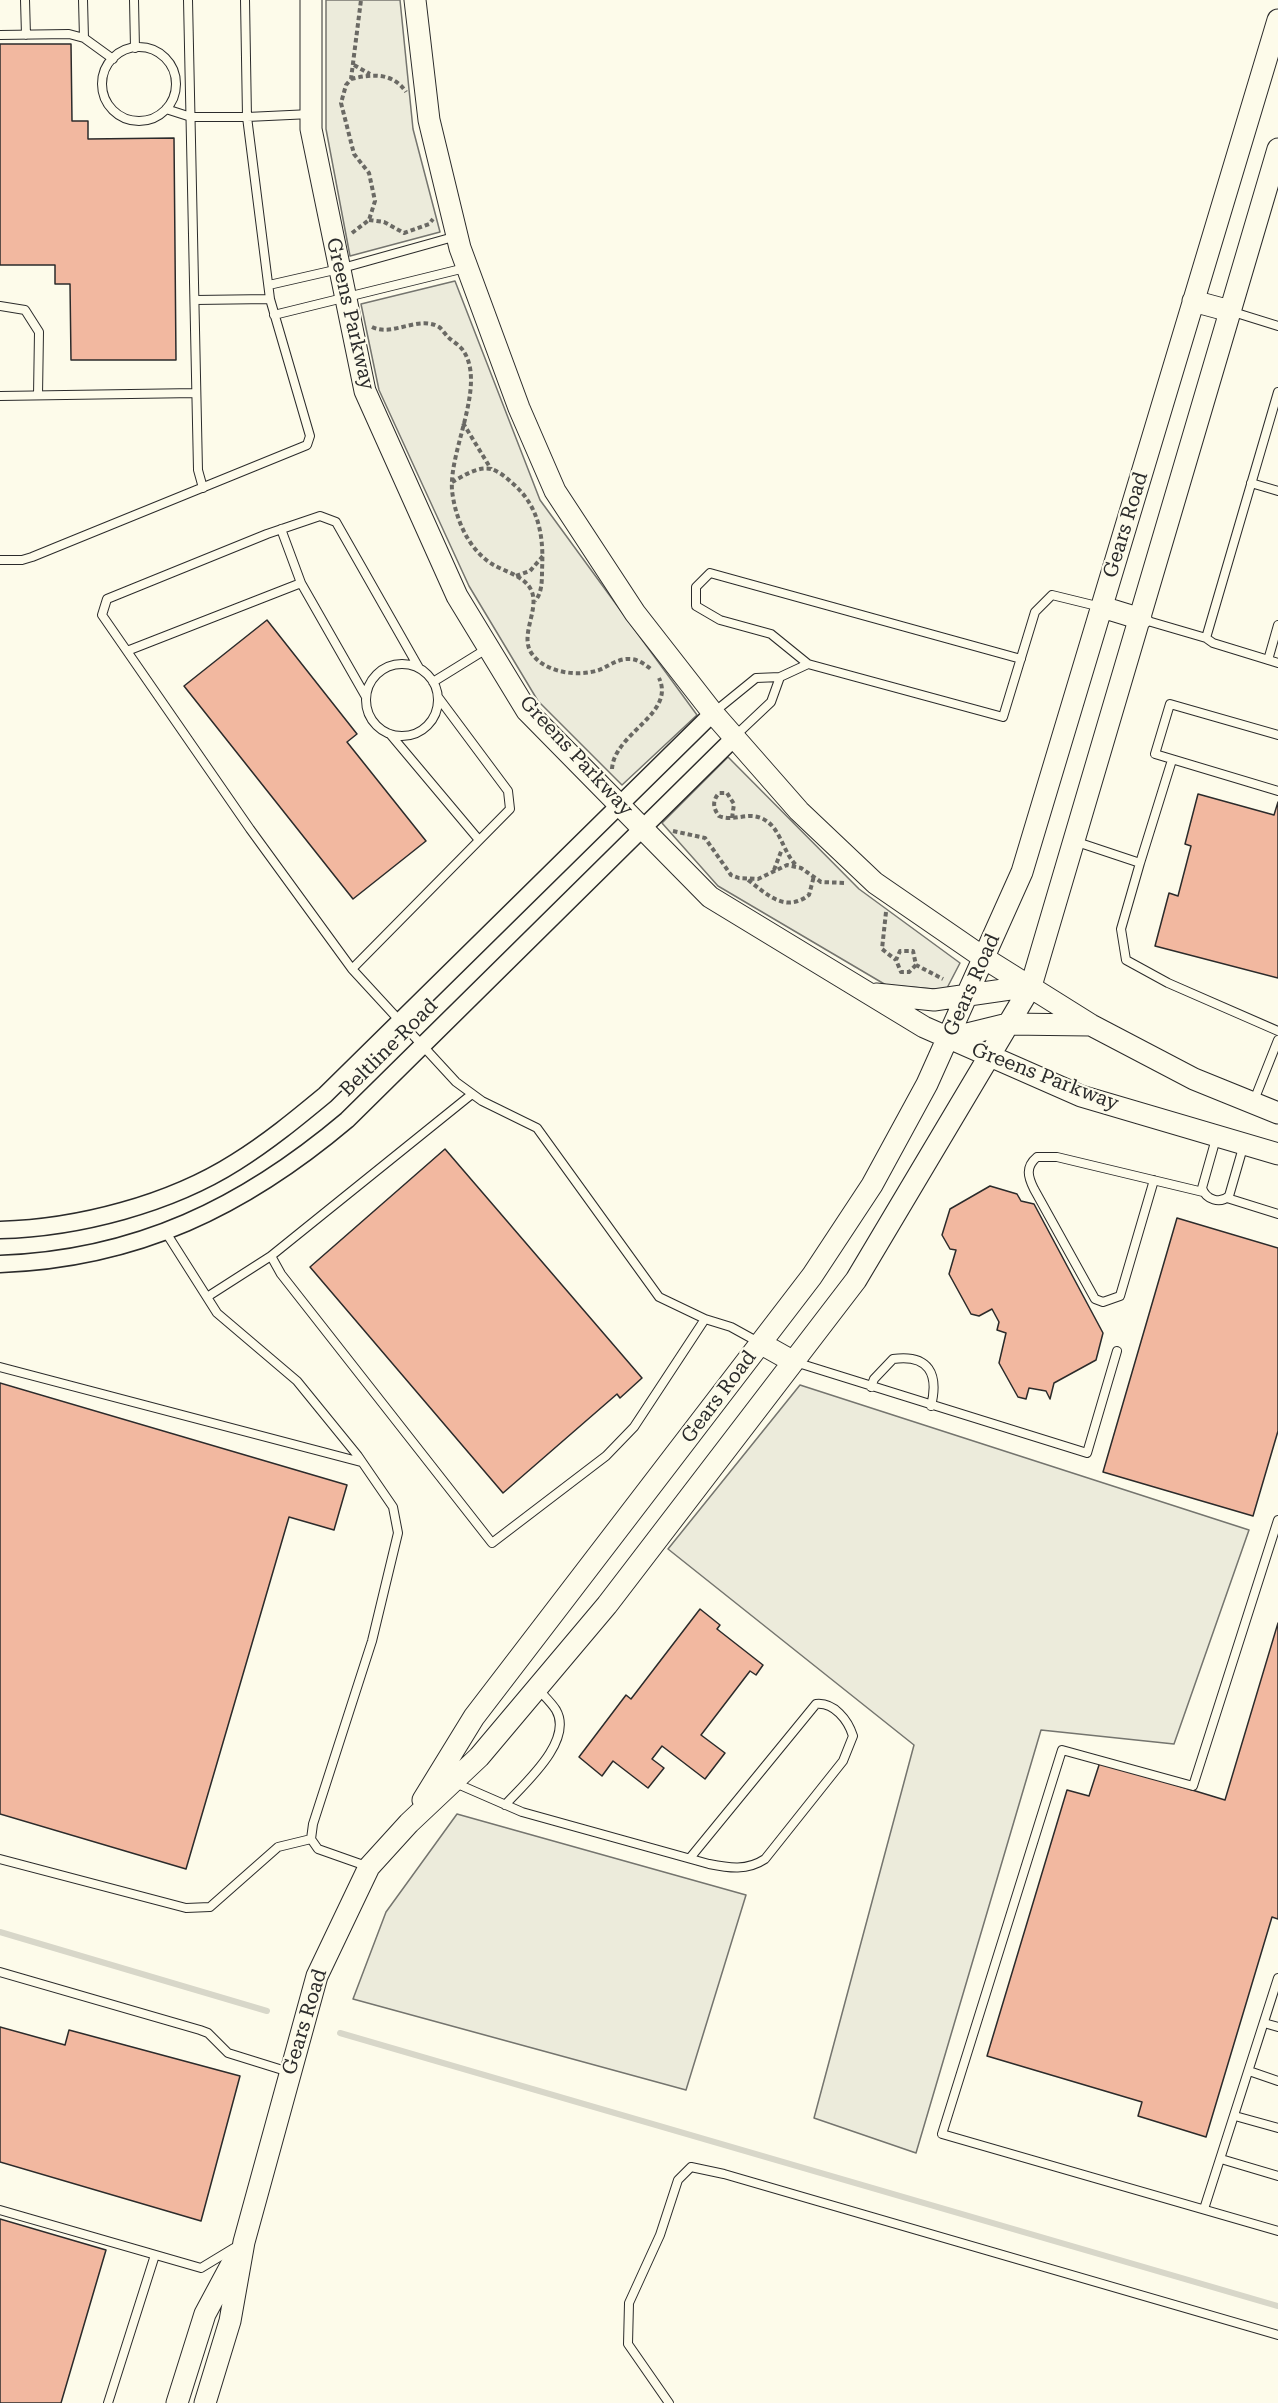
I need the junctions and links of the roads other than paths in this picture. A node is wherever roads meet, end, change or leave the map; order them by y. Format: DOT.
graph roads {
  1 [pos="25,0"];
  2 [pos="83,0"];
  3 [pos="134,0"];
  4 [pos="188,0"];
  5 [pos="245,0"];
  6 [pos="311,0"];
  7 [pos="415,0"];
  8 [pos="1278,20"];
  9 [pos="0,35"];
  10 [pos="26,35"];
  11 [pos="84,38"];
  12 [pos="135,48"];
  13 [pos="113,59"];
  14 [pos="166,109"];
  15 [pos="311,114"];
  16 [pos="191,117"];
  17 [pos="247,117"];
  18 [pos="1278,149"];
  19 [pos="458,236"];
  20 [pos="468,267"];
  21 [pos="339,269"];
  22 [pos="269,285"];
  23 [pos="345,298"];
  24 [pos="270,299"];
  25 [pos="195,300"];
  26 [pos="1194,301"];
  27 [pos="0,306"];
  28 [pos="1230,311"];
  29 [pos="274,315"];
  30 [pos="1278,326"];
  31 [pos="1278,392"];
  32 [pos="196,393"];
  33 [pos="38,395"];
  34 [pos="0,396"];
  35 [pos="1251,483"];
  36 [pos="203,488"];
  37 [pos="1278,491"];
  38 [pos="281,529"];
  39 [pos="0,560"];
  40 [pos="301,583"];
  41 [pos="1102,607"];
  42 [pos="1141,619"];
  43 [pos="1278,624"];
  44 [pos="1206,639"];
  45 [pos="489,648"];
  46 [pos="127,651"];
  47 [pos="1021,659"];
  48 [pos="1268,660"];
  49 [pos="1278,663"];
  50 [pos="808,664"];
  51 [pos="419,668"];
  52 [pos="780,677"];
  53 [pos="433,682"];
  54 [pos="366,697"];
  55 [pos="438,697"];
  56 [pos="713,713"];
  57 [pos="390,734"];
  58 [pos="1278,735"];
  59 [pos="735,737"];
  60 [pos="1172,760"];
  61 [pos="1278,791"];
  62 [pos="619,804"];
  63 [pos="642,827"];
  64 [pos="479,840"];
  65 [pos="1074,841"];
  66 [pos="1140,863"];
  67 [pos="984,958"];
  68 [pos="352,969"];
  69 [pos="1031,986"];
  70 [pos="959,990"];
  71 [pos="867,992"];
  72 [pos="399,1022"];
  73 [pos="1008,1024"];
  74 [pos="1091,1025"];
  75 [pos="1278,1031"];
  76 [pos="947,1039"];
  77 [pos="1278,1040"];
  78 [pos="422,1046"];
  79 [pos="988,1057"];
  80 [pos="472,1094"];
  81 [pos="1253,1103"];
  82 [pos="1278,1113"];
  83 [pos="1217,1135"];
  84 [pos="1244,1144"];
  85 [pos="1278,1154"];
  86 [pos="1154,1180"];
  87 [pos="1203,1192"];
  88 [pos="1227,1198"];
  89 [pos="1278,1214"];
  90 [pos="0,1230"];
  91 [pos="165,1231"];
  92 [pos="271,1256"];
  93 [pos="0,1264"];
  94 [pos="207,1297"];
  95 [pos="705,1319"];
  96 [pos="760,1343"];
  97 [pos="1117,1351"];
  98 [pos="792,1361"];
  99 [pos="0,1367"];
  100 [pos="871,1388"];
  101 [pos="931,1406"];
  102 [pos="362,1462"];
  103 [pos="1278,1520"];
  104 [pos="578,1584"];
  105 [pos="607,1605"];
  106 [pos="536,1688"];
  107 [pos="453,1782"];
  108 [pos="505,1805"];
  109 [pos="409,1823"];
  110 [pos="311,1839"];
  111 [pos="690,1858"];
  112 [pos="0,1859"];
  113 [pos="369,1867"];
  114 [pos="0,1972"];
  115 [pos="1278,1979"];
  116 [pos="1264,2023"];
  117 [pos="1278,2027"];
  118 [pos="1249,2071"];
  119 [pos="289,2072"];
  120 [pos="1278,2080"];
  121 [pos="1235,2116"];
  122 [pos="1278,2128"];
  123 [pos="1221,2159"];
  124 [pos="1278,2176"];
  125 [pos="1204,2209"];
  126 [pos="0,2210"];
  127 [pos="1278,2231"];
  128 [pos="244,2242"];
  129 [pos="155,2255"];
  130 [pos="1278,2336"];
  131 [pos="108,2403"];
  132 [pos="177,2403"];
  133 [pos="205,2403"];
  134 [pos="669,2403"];
  1 -- 10 [label="lane"];
  2 -- 11 [label="lane"];
  3 -- 12 [label="lane"];
  4 -- 16 [label="lane"];
  5 -- 17 [label="lane"];
  6 -- 15 [label="street, Greens Parkway"];
  7 -- 19 [label="street"];
  8 -- 26 [label="street, Gears Road"];
  9 -- 10 [label="lane"];
  10 -- 11 [label="lane"];
  11 -- 13 [label="lane"];
  12 -- 13 [label="lane"];
  12 -- 14 [label="lane"];
  13 -- 14 [label="lane"];
  14 -- 16 [label="lane"];
  15 -- 17 [label="lane"];
  15 -- 21 [label="street, Greens Parkway"];
  16 -- 17 [label="lane"];
  16 -- 25 [label="lane"];
  17 -- 22 [label="lane"];
  18 -- 28 [label="street, Gears Road"];
  19 -- 20 [label="street"];
  19 -- 21 [label="lane"];
  20 -- 23 [label="lane"];
  20 -- 56 [label="street"];
  21 -- 22 [label="lane"];
  21 -- 23 [label="street, Greens Parkway"];
  22 -- 24 [label="lane"];
  23 -- 29 [label="lane"];
  23 -- 45 [label="street, Greens Parkway"];
  24 -- 25 [label="lane"];
  24 -- 29 [label="lane"];
  25 -- 32 [label="lane"];
  26 -- 28 [label="street"];
  26 -- 41 [label="street, Gears Road"];
  27 -- 33 [label="lane"];
  28 -- 30 [label="lane"];
  28 -- 42 [label="street, Gears Road"];
  29 -- 36 [label="lane"];
  31 -- 35 [label="lane"];
  32 -- 33 [label="lane"];
  32 -- 36 [label="lane"];
  33 -- 34 [label="lane"];
  35 -- 37 [label="lane"];
  35 -- 44 [label="lane"];
  36 -- 39 [label="lane"];
  38 -- 40 [label="lane"];
  38 -- 46 [label="lane"];
  38 -- 51 [label="lane"];
  40 -- 46 [label="lane"];
  40 -- 54 [label="lane"];
  41 -- 42 [label="street"];
  41 -- 47 [label="lane"];
  41 -- 67 [label="street, Gears Road"];
  42 -- 44 [label="lane"];
  42 -- 65 [label="street, Gears Road"];
  43 -- 48 [label="lane"];
  44 -- 48 [label="lane"];
  45 -- 53 [label="lane"];
  45 -- 62 [label="street, Greens Parkway"];
  46 -- 68 [label="lane"];
  47 -- 50 [label="lane"];
  47 -- 50 [label="lane"];
  48 -- 49 [label="lane"];
  50 -- 52 [label="lane"];
  51 -- 53 [label="lane"];
  51 -- 54 [label="lane"];
  52 -- 56 [label="lane"];
  52 -- 59 [label="lane"];
  53 -- 55 [label="lane"];
  54 -- 57 [label="lane"];
  55 -- 57 [label="lane"];
  55 -- 64 [label="lane"];
  56 -- 59 [label="street"];
  56 -- 62 [label="street, Beltline Road"];
  57 -- 64 [label="lane"];
  58 -- 60 [label="lane"];
  59 -- 63 [label="street, Beltline Road"];
  59 -- 67 [label="street"];
  60 -- 61 [label="lane"];
  60 -- 66 [label="lane"];
  62 -- 63 [label="street, Greens Parkway"];
  62 -- 72 [label="street, Beltline Road"];
  63 -- 71 [label="street, Greens Parkway"];
  63 -- 78 [label="street, Beltline Road"];
  64 -- 68 [label="lane"];
  65 -- 66 [label="lane"];
  65 -- 69 [label="street, Gears Road"];
  66 -- 75 [label="lane"];
  67 -- 69 [label="street"];
  67 -- 70 [label="street, Gears Road"];
  68 -- 72 [label="lane"];
  69 -- 70 [label="street"];
  69 -- 73 [label="street, Gears Road"];
  69 -- 74 [label="street"];
  70 -- 71 [label="street"];
  70 -- 76 [label="street, Gears Road"];
  71 -- 76 [label="street, Greens Parkway"];
  72 -- 78 [label="lane"];
  72 -- 90 [label="street, Beltline Road"];
  73 -- 74 [label="street"];
  73 -- 76 [label="street"];
  73 -- 79 [label="street, Gears Road"];
  74 -- 81 [label="street"];
  76 -- 79 [label="street, Greens Parkway"];
  76 -- 96 [label="street, Gears Road"];
  77 -- 81 [label="lane"];
  78 -- 80 [label="lane"];
  78 -- 91 [label="street, Beltline Road"];
  79 -- 83 [label="street, Greens Parkway"];
  79 -- 98 [label="street, Gears Road"];
  80 -- 92 [label="lane"];
  80 -- 95 [label="lane"];
  81 -- 82 [label="street"];
  83 -- 84 [label="street, Greens Parkway"];
  83 -- 87 [label="lane"];
  84 -- 85 [label="street, Greens Parkway"];
  84 -- 88 [label="lane"];
  86 -- 86 [label="lane"];
  86 -- 87 [label="lane"];
  87 -- 88 [label="lane"];
  88 -- 89 [label="lane"];
  91 -- 93 [label="street, Beltline Road"];
  91 -- 94 [label="lane"];
  92 -- 94 [label="lane"];
  92 -- 95 [label="lane"];
  94 -- 102 [label="lane"];
  95 -- 96 [label="lane"];
  96 -- 98 [label="street"];
  96 -- 104 [label="street, Gears Road"];
  97 -- 101 [label="lane"];
  98 -- 100 [label="lane"];
  98 -- 105 [label="street, Gears Road"];
  99 -- 102 [label="lane"];
  100 -- 101 [label="lane"];
  100 -- 101 [label="lane"];
  102 -- 110 [label="lane"];
  103 -- 125 [label="lane"];
  104 -- 105 [label="street"];
  104 -- 109 [label="street, Gears Road"];
  105 -- 106 [label="street, Gears Road"];
  106 -- 107 [label="street, Gears Road"];
  106 -- 108 [label="lane"];
  107 -- 108 [label="lane"];
  107 -- 109 [label="street, Gears Road"];
  108 -- 111 [label="lane"];
  109 -- 113 [label="street, Gears Road"];
  110 -- 112 [label="lane"];
  110 -- 113 [label="lane"];
  111 -- 111 [label="lane"];
  113 -- 119 [label="street, Gears Road"];
  114 -- 119 [label="lane"];
  115 -- 116 [label="lane"];
  116 -- 117 [label="lane"];
  116 -- 118 [label="lane"];
  118 -- 120 [label="lane"];
  118 -- 121 [label="lane"];
  119 -- 128 [label="street, Gears Road"];
  121 -- 122 [label="lane"];
  121 -- 123 [label="lane"];
  123 -- 124 [label="lane"];
  123 -- 125 [label="lane"];
  125 -- 127 [label="lane"];
  126 -- 129 [label="lane"];
  128 -- 129 [label="lane"];
  128 -- 132 [label="street, Gears Road"];
  128 -- 133 [label="street, Gears Road"];
  129 -- 131 [label="lane"];
  130 -- 134 [label="lane"];
}
